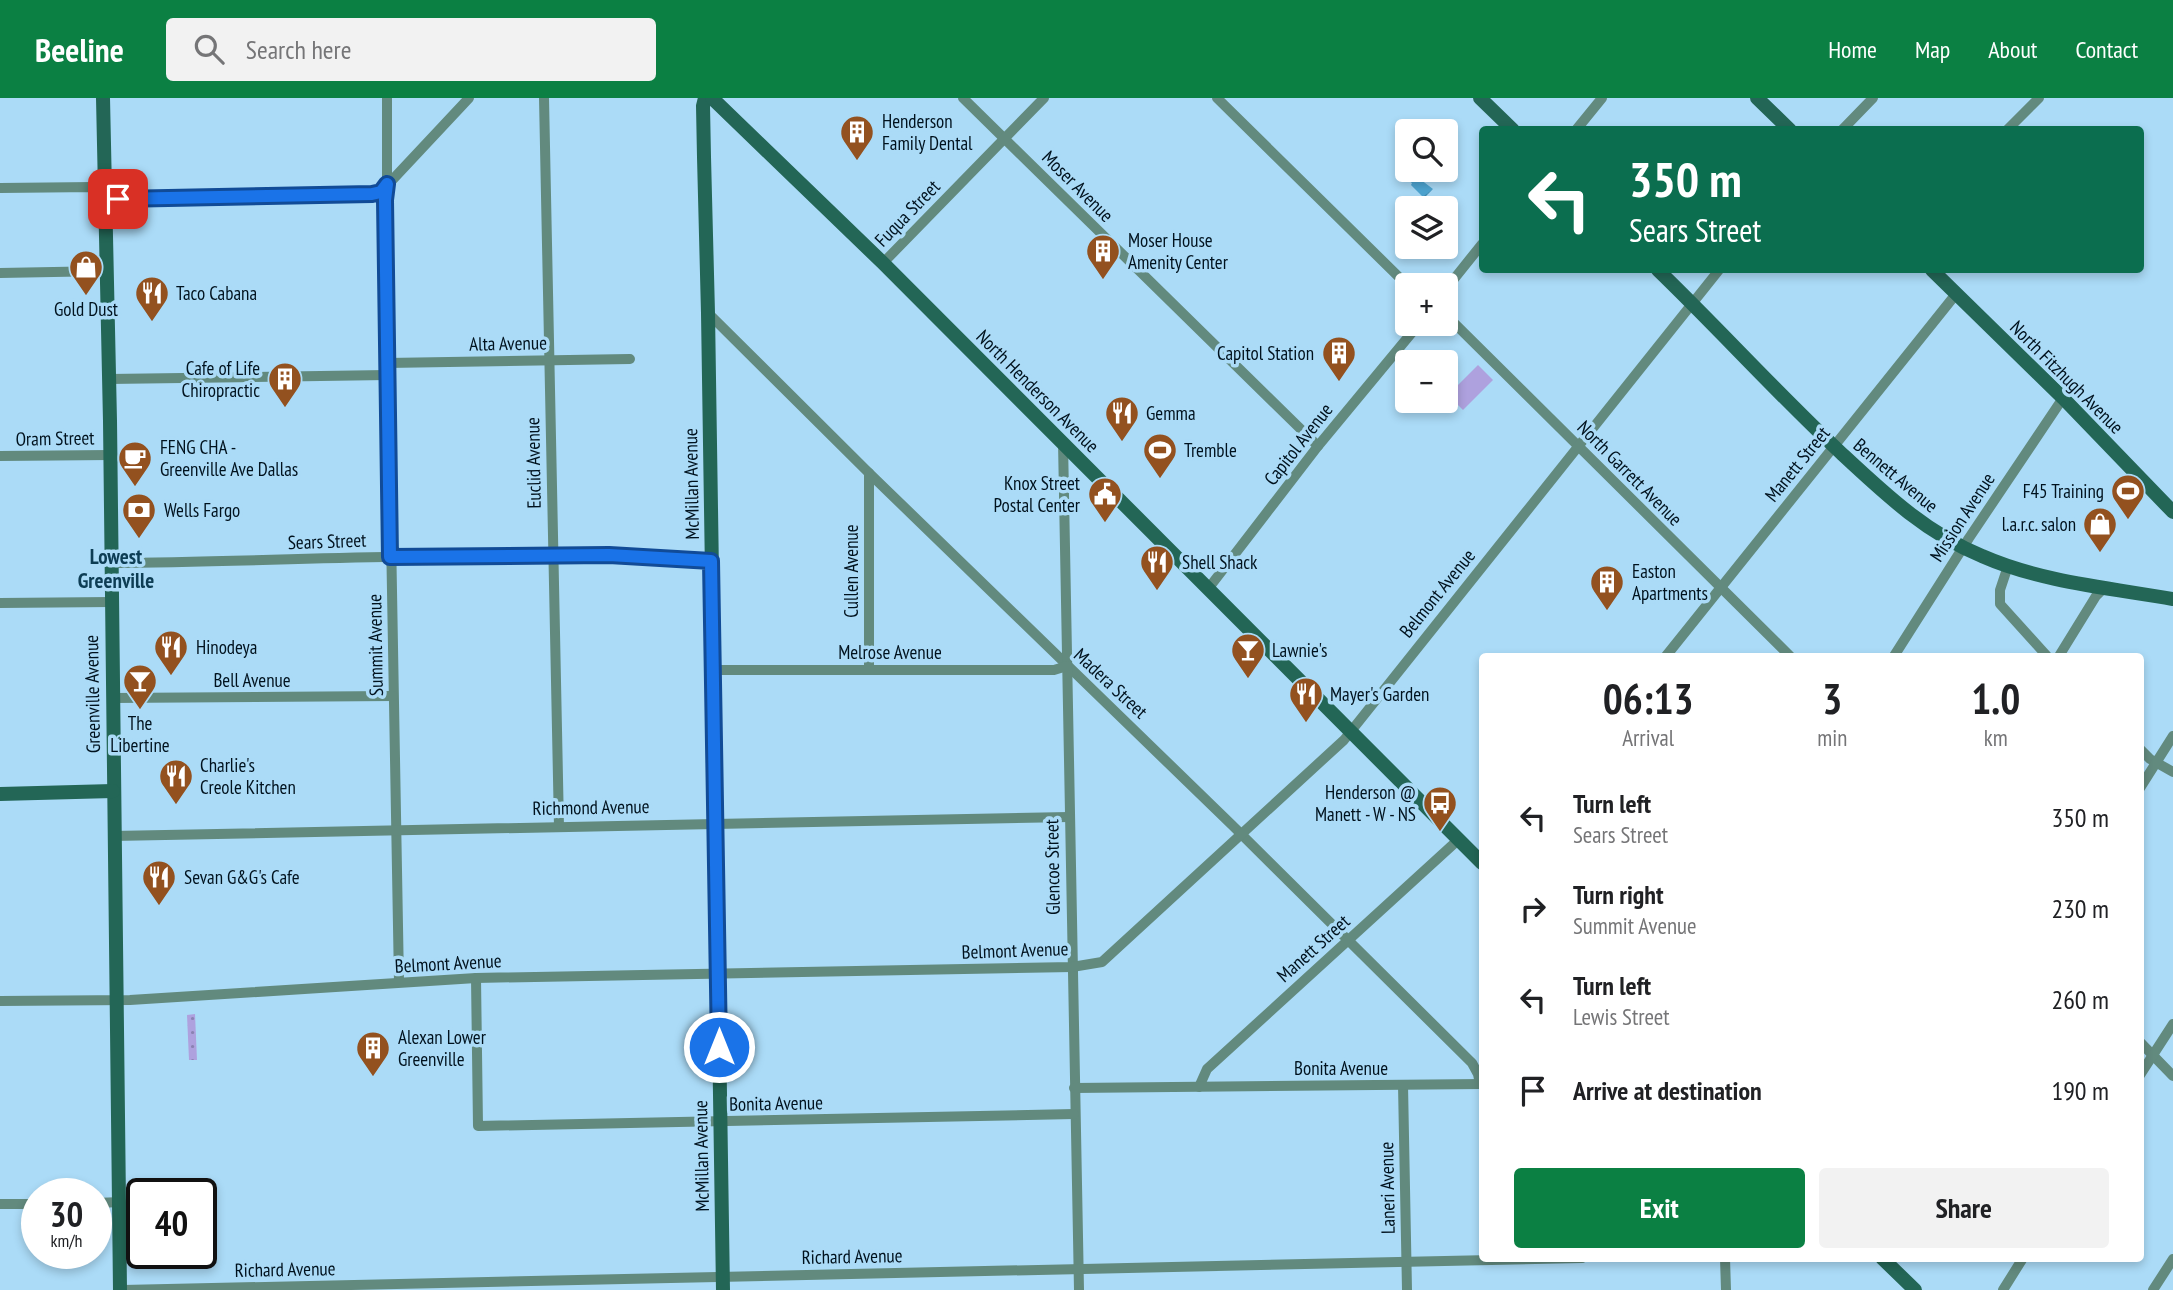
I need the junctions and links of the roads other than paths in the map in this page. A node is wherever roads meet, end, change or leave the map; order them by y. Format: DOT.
graph roads {
  1 [pos="103,98"];
  2 [pos="387,98"];
  3 [pos="469,98"];
  4 [pos="544,98"];
  5 [pos="705,98"];
  6 [pos="712,98"];
  7 [pos="964,98"];
  8 [pos="1044,98"];
  9 [pos="1217,98"];
  10 [pos="1480,98"];
  11 [pos="1602,98"];
  12 [pos="1757,98"];
  13 [pos="1873,98"];
  14 [pos="2039,98"];
  15 [pos="1509,126"];
  16 [pos="1579,126"];
  17 [pos="1786,126"];
  18 [pos="1846,126"];
  19 [pos="2011,126"];
  20 [pos="1005,138"];
  21 [pos="387,184"];
  22 [pos="0,188"];
  23 [pos="106,193"];
  24 [pos="1479,248"];
  25 [pos="883,263"];
  26 [pos="107,271"];
  27 [pos="0,273"];
  28 [pos="1395,273"];
  29 [pos="1661,273"];
  30 [pos="1717,273"];
  31 [pos="1935,273"];
  32 [pos="1458,274"];
  33 [pos="1956,294"];
  34 [pos="1692,303"];
  35 [pos="708,313"];
  36 [pos="1458,327"];
  37 [pos="1409,336"];
  38 [pos="550,359"];
  39 [pos="630,359"];
  40 [pos="387,363"];
  41 [pos="387,374"];
  42 [pos="109,379"];
  43 [pos="2063,398"];
  44 [pos="1063,443"];
  45 [pos="1318,446"];
  46 [pos="1577,446"];
  47 [pos="1833,446"];
  48 [pos="110,455"];
  49 [pos="0,456"];
  50 [pos="869,473"];
  51 [pos="2171,506"];
  52 [pos="1962,547"];
  53 [pos="552,554"];
  54 [pos="390,557"];
  55 [pos="711,561"];
  56 [pos="111,563"];
  57 [pos="2008,566"];
  58 [pos="2105,587"];
  59 [pos="1720,588"];
  60 [pos="1208,589"];
  61 [pos="2173,599"];
  62 [pos="111,602"];
  63 [pos="0,603"];
  64 [pos="1668,653"];
  65 [pos="1787,653"];
  66 [pos="1896,653"];
  67 [pos="2044,653"];
  68 [pos="2061,653"];
  69 [pos="1067,666"];
  70 [pos="713,670"];
  71 [pos="869,670"];
  72 [pos="393,696"];
  73 [pos="112,698"];
  74 [pos="1351,729"];
  75 [pos="2173,736"];
  76 [pos="2144,752"];
  77 [pos="2156,763"];
  78 [pos="2173,772"];
  79 [pos="2144,782"];
  80 [pos="113,791"];
  81 [pos="0,794"];
  82 [pos="1069,817"];
  83 [pos="716,823"];
  84 [pos="559,827"];
  85 [pos="396,830"];
  86 [pos="1242,834"];
  87 [pos="114,836"];
  88 [pos="1458,840"];
  89 [pos="1479,860"];
  90 [pos="1348,940"];
  91 [pos="1072,967"];
  92 [pos="718,973"];
  93 [pos="476,978"];
  94 [pos="399,982"];
  95 [pos="118,1000"];
  96 [pos="0,1001"];
  97 [pos="2173,1024"];
  98 [pos="2144,1046"];
  99 [pos="2153,1055"];
  100 [pos="2144,1069"];
  101 [pos="2173,1076"];
  102 [pos="1479,1077"];
  103 [pos="1479,1084"];
  104 [pos="1402,1085"];
  105 [pos="1199,1087"];
  106 [pos="1073,1088"];
  107 [pos="1074,1114"];
  108 [pos="720,1121"];
  109 [pos="112,1202"];
  110 [pos="121,1202"];
  111 [pos="0,1204"];
  112 [pos="21,1204"];
  113 [pos="2173,1259"];
  114 [pos="1479,1261"];
  115 [pos="1725,1262"];
  116 [pos="1886,1262"];
  117 [pos="2020,1262"];
  118 [pos="1407,1263"];
  119 [pos="1078,1269"];
  120 [pos="722,1283"];
  121 [pos="401,1287"];
  122 [pos="122,1290"];
  123 [pos="1079,1290"];
  124 [pos="1407,1290"];
  125 [pos="1726,1290"];
  126 [pos="1914,1290"];
  127 [pos="2003,1290"];
  128 [pos="2153,1290"];
  1 -- 23 [label="street, Greenville Avenue"];
  2 -- 21 [label="street, Summit Avenue"];
  3 -- 21 [label="street"];
  4 -- 38 [label="street, Euclid Avenue"];
  5 -- 35 [label="street, McMillan Avenue"];
  6 -- 25 [label="street, North Henderson Avenue"];
  7 -- 20 [label="street, Moser Avenue"];
  8 -- 20 [label="street, Fuqua Street"];
  9 -- 28 [label="street"];
  10 -- 15 [label="street"];
  11 -- 16 [label="street"];
  12 -- 17 [label="street"];
  13 -- 18 [label="street"];
  14 -- 19 [label="street"];
  20 -- 25 [label="street, Fuqua Street"];
  20 -- 45 [label="street, Moser Avenue"];
  21 -- 23 [label="street"];
  21 -- 40 [label="street, Summit Avenue"];
  22 -- 23 [label="street"];
  23 -- 26 [label="street, Greenville Avenue"];
  24 -- 32 [label="street"];
  25 -- 44 [label="street, North Henderson Avenue"];
  26 -- 27 [label="street"];
  26 -- 42 [label="street, Greenville Avenue"];
  29 -- 34 [label="street, Bennett Avenue"];
  30 -- 34 [label="street, Belmont Avenue"];
  31 -- 33 [label="street, North Fitzhugh Avenue"];
  33 -- 43 [label="street, North Fitzhugh Avenue"];
  33 -- 47 [label="street, Manett Street"];
  34 -- 46 [label="street, Belmont Avenue"];
  34 -- 47 [label="street, Bennett Avenue"];
  35 -- 50 [label="street, Madera Street"];
  35 -- 55 [label="street, McMillan Avenue"];
  36 -- 46 [label="street, North Garrett Avenue"];
  37 -- 45 [label="street, Capitol Avenue"];
  38 -- 39 [label="street, Alta Avenue"];
  38 -- 40 [label="street, Alta Avenue"];
  38 -- 53 [label="street, Euclid Avenue"];
  40 -- 41 [label="street, Summit Avenue"];
  41 -- 42 [label="street"];
  41 -- 54 [label="street, Summit Avenue"];
  42 -- 48 [label="street, Greenville Avenue"];
  43 -- 51 [label="street, North Fitzhugh Avenue"];
  43 -- 52 [label="street, Mission Avenue"];
  44 -- 60 [label="street, North Henderson Avenue"];
  44 -- 69 [label="street, Glencoe Street"];
  45 -- 60 [label="street, Capitol Avenue"];
  46 -- 59 [label="street, North Garrett Avenue"];
  46 -- 74 [label="street, Belmont Avenue"];
  47 -- 52 [label="street, Bennett Avenue"];
  47 -- 59 [label="street, Manett Street"];
  48 -- 49 [label="street, Oram Street"];
  48 -- 56 [label="street, Greenville Avenue"];
  50 -- 69 [label="street, Madera Street"];
  50 -- 71 [label="street, Cullen Avenue"];
  52 -- 57 [label="street, Bennett Avenue"];
  52 -- 66 [label="street, Mission Avenue"];
  53 -- 54 [label="street, Sears Street"];
  53 -- 55 [label="street, Sears Street"];
  53 -- 84 [label="street, Euclid Avenue"];
  54 -- 56 [label="street, Sears Street"];
  54 -- 72 [label="street, Summit Avenue"];
  55 -- 70 [label="street, McMillan Avenue"];
  56 -- 62 [label="street, Greenville Avenue"];
  57 -- 58 [label="street, Bennett Avenue"];
  57 -- 67 [label="street"];
  58 -- 61 [label="street, Bennett Avenue"];
  58 -- 68 [label="street"];
  59 -- 64 [label="street, Manett Street"];
  59 -- 65 [label="street, North Garrett Avenue"];
  60 -- 74 [label="street, North Henderson Avenue"];
  62 -- 63 [label="street"];
  62 -- 73 [label="street, Greenville Avenue"];
  69 -- 71 [label="street, Melrose Avenue"];
  69 -- 82 [label="street, Glencoe Street"];
  69 -- 86 [label="street, Madera Street"];
  70 -- 71 [label="street, Melrose Avenue"];
  70 -- 83 [label="street, McMillan Avenue"];
  72 -- 73 [label="street, Bell Avenue"];
  72 -- 85 [label="street, Summit Avenue"];
  73 -- 80 [label="street, Greenville Avenue"];
  74 -- 86 [label="street, Belmont Avenue"];
  74 -- 88 [label="street, North Henderson Avenue"];
  75 -- 77 [label="street"];
  76 -- 77 [label="street"];
  77 -- 78 [label="street"];
  77 -- 79 [label="street"];
  80 -- 81 [label="street"];
  80 -- 87 [label="street, Greenville Avenue"];
  82 -- 83 [label="street, Richmond Avenue"];
  82 -- 91 [label="street, Glencoe Street"];
  83 -- 84 [label="street, Richmond Avenue"];
  83 -- 92 [label="street, McMillan Avenue"];
  84 -- 85 [label="street, Richmond Avenue"];
  85 -- 87 [label="street, Richmond Avenue"];
  85 -- 94 [label="street, Summit Avenue"];
  86 -- 90 [label="street, Madera Street"];
  86 -- 91 [label="street, Belmont Avenue"];
  87 -- 95 [label="street, Greenville Avenue"];
  88 -- 89 [label="street, North Henderson Avenue"];
  88 -- 90 [label="street, Manett Street"];
  90 -- 102 [label="street, Madera Street"];
  90 -- 105 [label="street, Manett Street"];
  91 -- 92 [label="street, Belmont Avenue"];
  91 -- 106 [label="street, Glencoe Street"];
  92 -- 93 [label="street, Belmont Avenue"];
  92 -- 108 [label="street, McMillan Avenue"];
  93 -- 94 [label="street, Belmont Avenue"];
  93 -- 108 [label="street, Bonita Avenue"];
  94 -- 95 [label="street, Belmont Avenue"];
  95 -- 96 [label="street, Belmont Avenue"];
  95 -- 110 [label="street, Greenville Avenue"];
  97 -- 99 [label="street"];
  98 -- 99 [label="street"];
  99 -- 100 [label="street"];
  99 -- 101 [label="street"];
  103 -- 104 [label="street, Bonita Avenue"];
  104 -- 105 [label="street, Bonita Avenue"];
  104 -- 118 [label="street, Laneri Avenue"];
  105 -- 106 [label="street, Bonita Avenue"];
  106 -- 107 [label="street, Glencoe Street"];
  107 -- 108 [label="street, Bonita Avenue"];
  107 -- 119 [label="street, Glencoe Street"];
  108 -- 120 [label="street, McMillan Avenue"];
  109 -- 110 [label="street"];
  110 -- 122 [label="street, Greenville Avenue"];
  111 -- 112 [label="street"];
  113 -- 128 [label="street"];
  114 -- 118 [label="street, Richard Avenue"];
  115 -- 125 [label="street"];
  116 -- 126 [label="street"];
  117 -- 127 [label="street"];
  118 -- 119 [label="street, Richard Avenue"];
  118 -- 124 [label="street, Laneri Avenue"];
  119 -- 120 [label="street, Richard Avenue"];
  119 -- 123 [label="street, Glencoe Street"];
  120 -- 121 [label="street, Richard Avenue"];
  121 -- 122 [label="street, Richard Avenue"];
}
